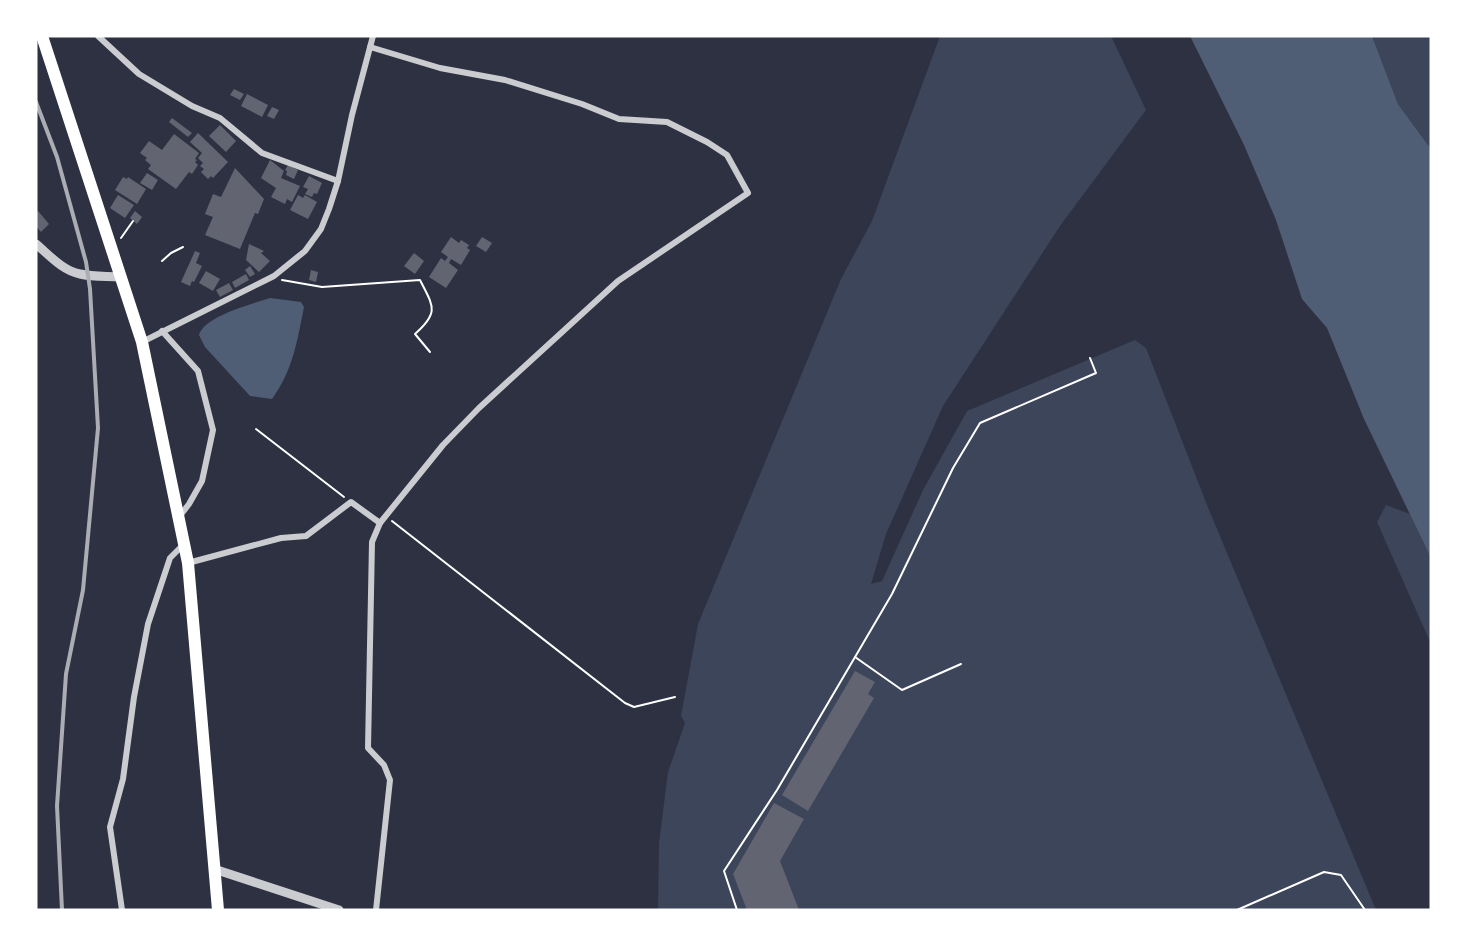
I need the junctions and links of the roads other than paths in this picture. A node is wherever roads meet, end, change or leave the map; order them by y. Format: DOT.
graph roads {
  1 [pos="42,36"];
  2 [pos="98,36"];
  3 [pos="373,36"];
  4 [pos="370,47"];
  5 [pos="338,181"];
  6 [pos="36,244"];
  7 [pos="120,277"];
  8 [pos="162,331"];
  9 [pos="142,342"];
  10 [pos="178,517"];
  11 [pos="380,523"];
  12 [pos="184,545"];
  13 [pos="188,563"];
  14 [pos="214,870"];
  15 [pos="123,910"];
  16 [pos="218,910"];
  17 [pos="339,910"];
  18 [pos="376,910"];
  1 -- 7 [label="highway"];
  2 -- 5 [label="street"];
  3 -- 4 [label="street"];
  4 -- 5 [label="street"];
  4 -- 11 [label="street"];
  5 -- 8 [label="street"];
  6 -- 7 [label="street"];
  7 -- 9 [label="highway"];
  8 -- 9 [label="street"];
  8 -- 10 [label="street"];
  9 -- 10 [label="highway"];
  10 -- 12 [label="highway"];
  11 -- 13 [label="street"];
  11 -- 18 [label="street"];
  12 -- 13 [label="highway"];
  12 -- 15 [label="street"];
  13 -- 14 [label="highway"];
  14 -- 16 [label="highway"];
  14 -- 17 [label="street"];
}
